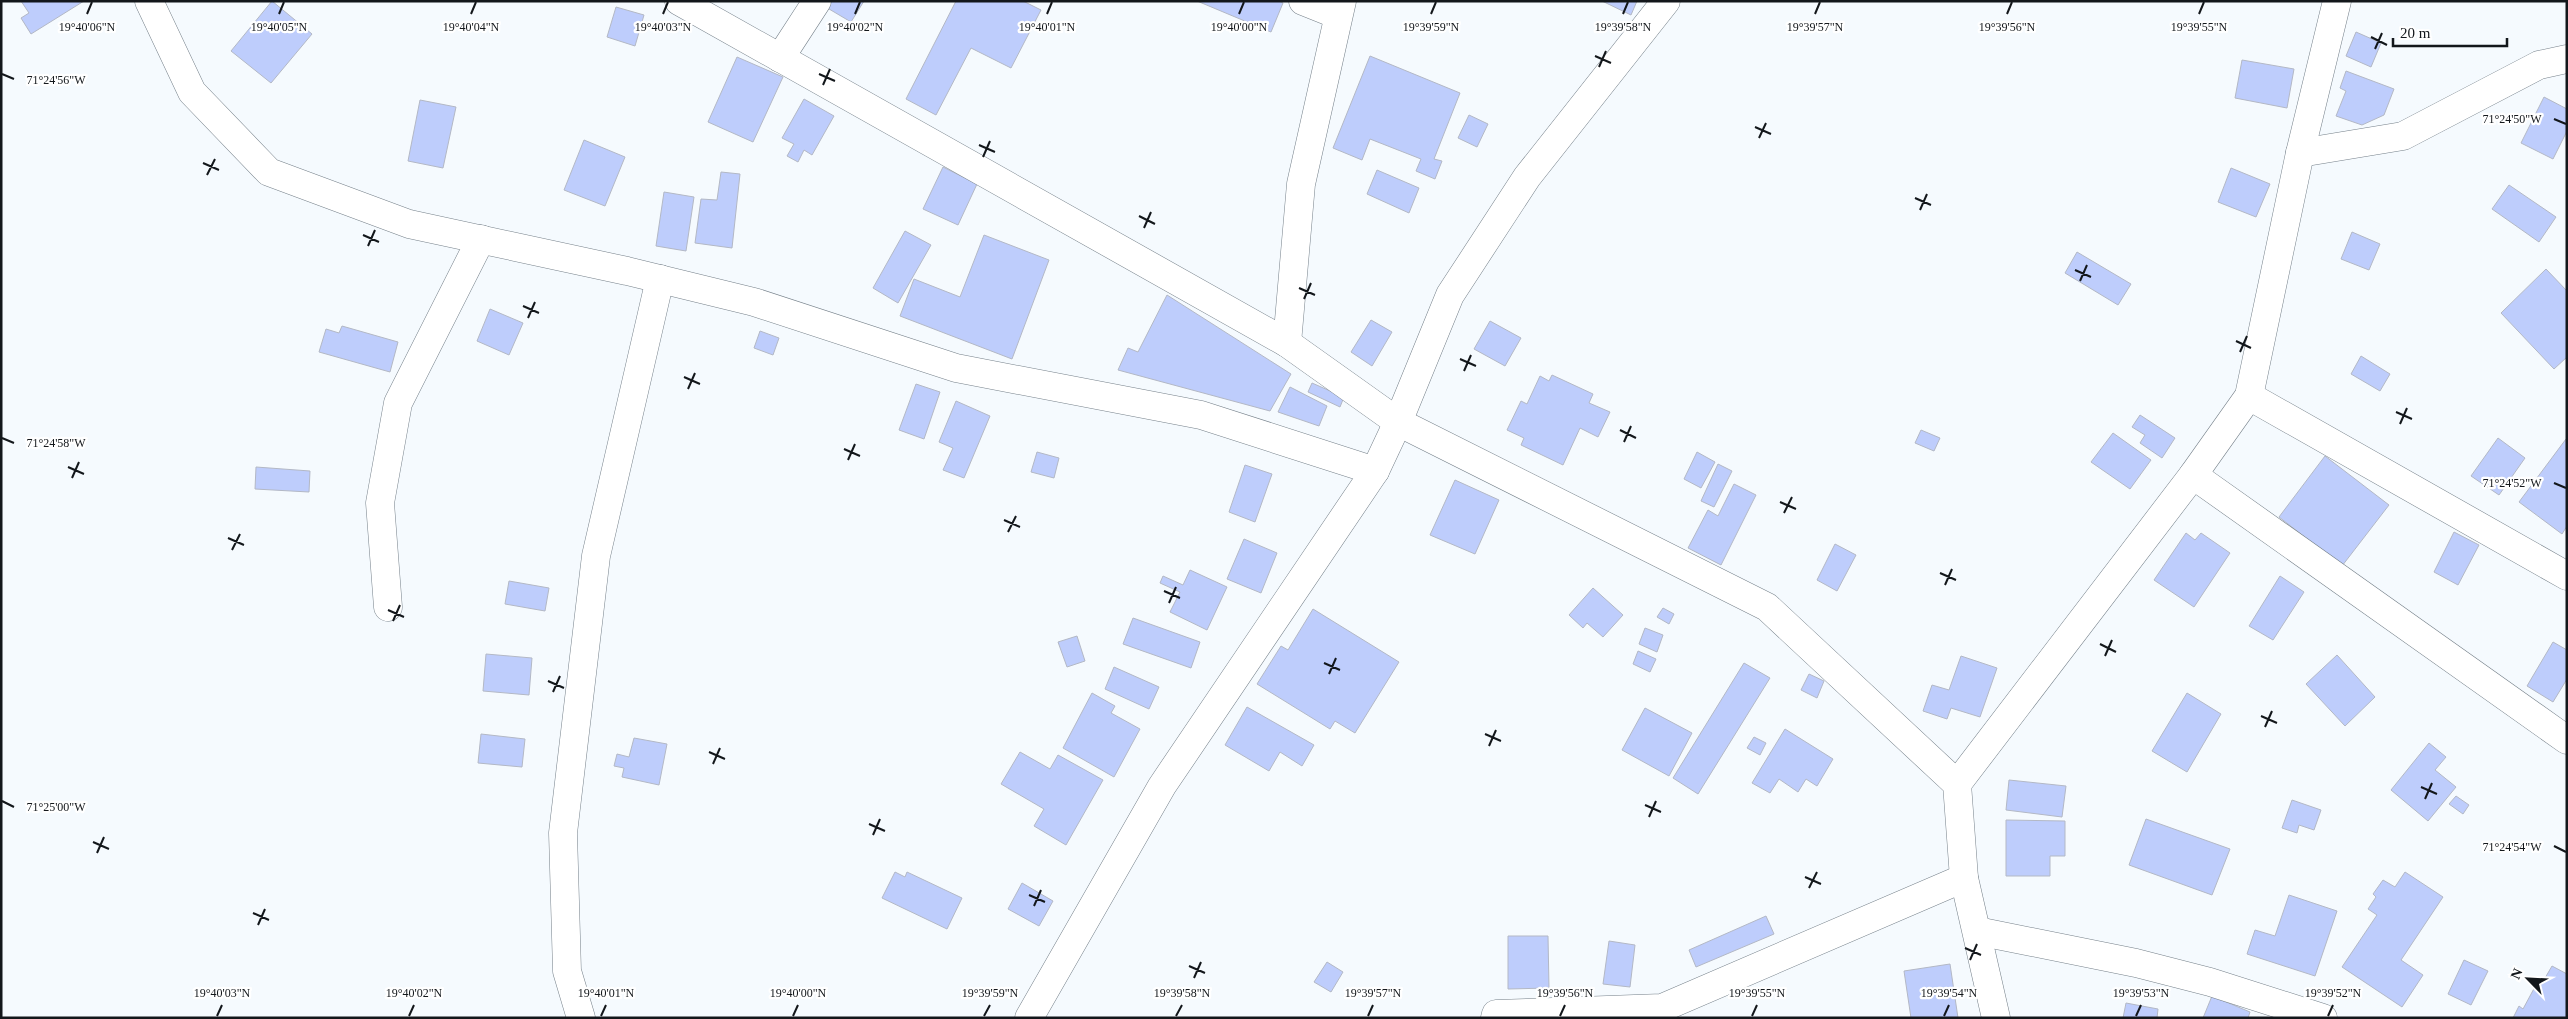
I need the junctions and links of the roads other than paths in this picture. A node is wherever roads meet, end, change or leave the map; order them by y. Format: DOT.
graph roads {
  1 [pos="149,1"];
  2 [pos="680,1"];
  3 [pos="817,1"];
  4 [pos="1303,1"];
  5 [pos="1666,1"];
  6 [pos="2336,1"];
  7 [pos="1340,8"];
  8 [pos="780,58"];
  9 [pos="2567,59"];
  10 [pos="2300,153"];
  11 [pos="481,239"];
  12 [pos="660,279"];
  13 [pos="1287,343"];
  14 [pos="2249,396"];
  15 [pos="1398,422"];
  16 [pos="1375,471"];
  17 [pos="2193,475"];
  18 [pos="2567,576"];
  19 [pos="388,607"];
  20 [pos="2567,740"];
  21 [pos="1957,784"];
  22 [pos="1964,878"];
  23 [pos="1977,931"];
  24 [pos="581,1018"];
  25 [pos="1029,1018"];
  26 [pos="1495,1018"];
  27 [pos="1996,1018"];
  28 [pos="2323,1018"];
  1 -- 11 [label="street"];
  2 -- 8 [label="street"];
  3 -- 8 [label="street"];
  4 -- 7 [label="street"];
  5 -- 15 [label="street"];
  6 -- 10 [label="street"];
  7 -- 13 [label="street"];
  8 -- 13 [label="street"];
  9 -- 10 [label="street"];
  10 -- 14 [label="street"];
  11 -- 12 [label="street"];
  11 -- 19 [label="street"];
  12 -- 16 [label="street"];
  12 -- 24 [label="street"];
  13 -- 15 [label="street"];
  14 -- 17 [label="street"];
  14 -- 18 [label="street"];
  15 -- 16 [label="street"];
  15 -- 21 [label="street"];
  16 -- 25 [label="street"];
  17 -- 20 [label="street"];
  17 -- 21 [label="street"];
  21 -- 22 [label="street"];
  22 -- 23 [label="street"];
  22 -- 26 [label="street"];
  23 -- 27 [label="street"];
  23 -- 28 [label="street"];
}
